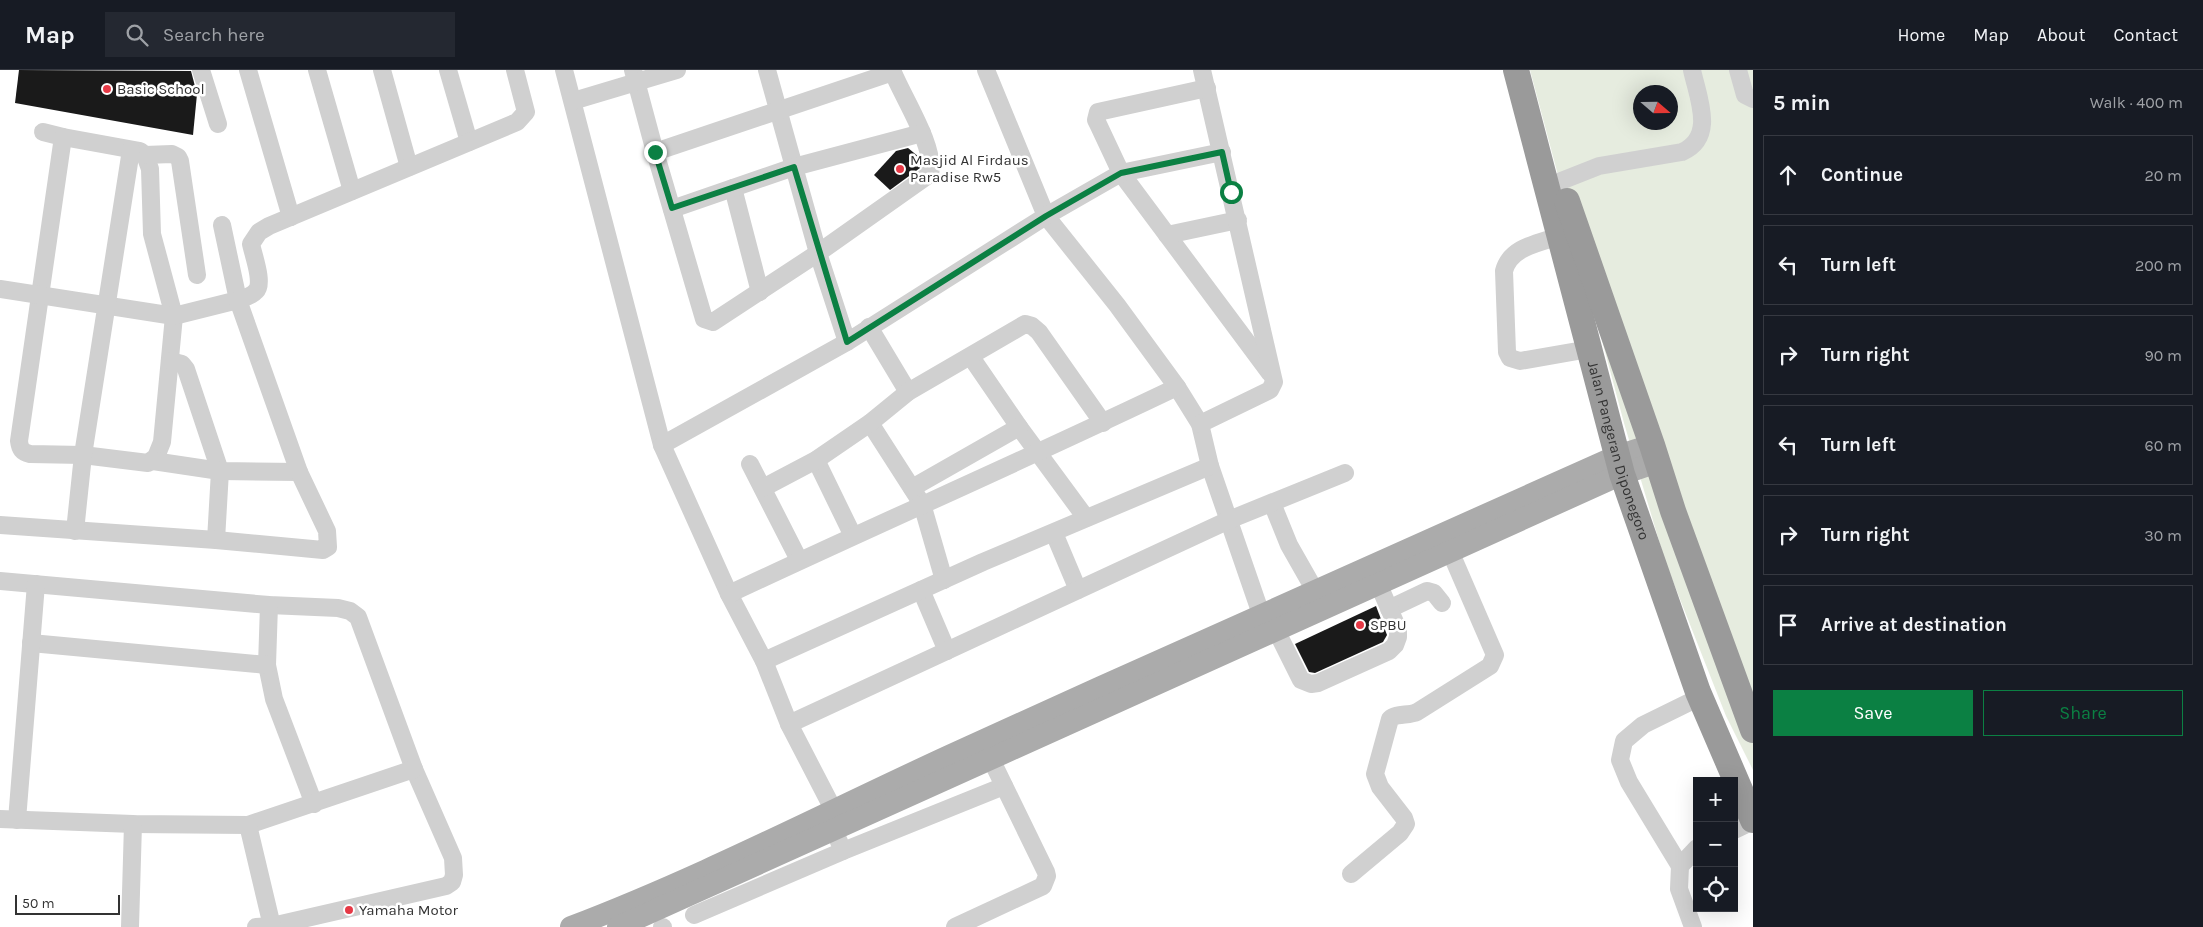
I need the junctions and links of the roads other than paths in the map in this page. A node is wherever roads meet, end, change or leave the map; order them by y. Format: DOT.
graph roads {
  1 [pos="201,70"];
  2 [pos="248,70"];
  3 [pos="316,70"];
  4 [pos="382,70"];
  5 [pos="448,70"];
  6 [pos="515,70"];
  7 [pos="564,70"];
  8 [pos="677,70"];
  9 [pos="767,70"];
  10 [pos="986,70"];
  11 [pos="1202,70"];
  12 [pos="1516,70"];
  13 [pos="1531,70"];
  14 [pos="1692,70"];
  15 [pos="1738,70"];
  16 [pos="892,71"];
  17 [pos="635,76"];
  18 [pos="1207,88"];
  19 [pos="1753,99"];
  20 [pos="572,101"];
  21 [pos="778,110"];
  22 [pos="218,124"];
  23 [pos="43,132"];
  24 [pos="922,133"];
  25 [pos="62,137"];
  26 [pos="469,142"];
  27 [pos="655,152"];
  28 [pos="1222,152"];
  29 [pos="138,153"];
  30 [pos="409,167"];
  31 [pos="794,167"];
  32 [pos="1121,173"];
  33 [pos="1562,181"];
  34 [pos="733,188"];
  35 [pos="352,191"];
  36 [pos="672,208"];
  37 [pos="1046,216"];
  38 [pos="291,217"];
  39 [pos="1238,220"];
  40 [pos="222,225"];
  41 [pos="1167,235"];
  42 [pos="1559,236"];
  43 [pos="818,253"];
  44 [pos="197,275"];
  45 [pos="0,289"];
  46 [pos="760,292"];
  47 [pos="39,296"];
  48 [pos="238,300"];
  49 [pos="105,306"];
  50 [pos="174,316"];
  51 [pos="869,327"];
  52 [pos="847,342"];
  53 [pos="1589,349"];
  54 [pos="971,357"];
  55 [pos="170,361"];
  56 [pos="1274,378"];
  57 [pos="1177,387"];
  58 [pos="908,392"];
  59 [pos="870,423"];
  60 [pos="1103,423"];
  61 [pos="1200,424"];
  62 [pos="1019,427"];
  63 [pos="662,445"];
  64 [pos="1040,453"];
  65 [pos="1654,454"];
  66 [pos="83,455"];
  67 [pos="816,460"];
  68 [pos="152,461"];
  69 [pos="750,464"];
  70 [pos="1619,465"];
  71 [pos="1210,466"];
  72 [pos="220,471"];
  73 [pos="299,472"];
  74 [pos="1345,473"];
  75 [pos="763,488"];
  76 [pos="912,488"];
  77 [pos="1272,503"];
  78 [pos="922,504"];
  79 [pos="1086,518"];
  80 [pos="1229,520"];
  81 [pos="0,525"];
  82 [pos="76,531"];
  83 [pos="1054,533"];
  84 [pos="853,536"];
  85 [pos="216,540"];
  86 [pos="1450,551"];
  87 [pos="1408,559"];
  88 [pos="799,560"];
  89 [pos="944,580"];
  90 [pos="0,581"];
  91 [pos="1378,583"];
  92 [pos="36,584"];
  93 [pos="921,590"];
  94 [pos="1078,590"];
  95 [pos="1314,590"];
  96 [pos="729,594"];
  97 [pos="1442,602"];
  98 [pos="269,605"];
  99 [pos="1389,609"];
  100 [pos="1261,614"];
  101 [pos="1276,630"];
  102 [pos="31,643"];
  103 [pos="947,651"];
  104 [pos="764,661"];
  105 [pos="267,665"];
  106 [pos="1700,697"];
  107 [pos="789,724"];
  108 [pos="1753,730"];
  109 [pos="991,759"];
  110 [pos="414,769"];
  111 [pos="1004,786"];
  112 [pos="314,804"];
  113 [pos="8,819"];
  114 [pos="833,820"];
  115 [pos="1753,821"];
  116 [pos="133,824"];
  117 [pos="248,825"];
  118 [pos="1738,828"];
  119 [pos="843,851"];
  120 [pos="1693,852"];
  121 [pos="1680,866"];
  122 [pos="1351,874"];
  123 [pos="693,913"];
  124 [pos="653,919"];
  125 [pos="264,926"];
  126 [pos="130,927"];
  127 [pos="571,927"];
  128 [pos="618,927"];
  129 [pos="955,927"];
  130 [pos="1693,927"];
  1 -- 22 [label="street"];
  2 -- 38 [label="street"];
  3 -- 35 [label="street"];
  4 -- 30 [label="street"];
  5 -- 26 [label="street"];
  6 -- 26 [label="street"];
  7 -- 20 [label="street"];
  8 -- 17 [label="street"];
  9 -- 21 [label="street"];
  10 -- 37 [label="street"];
  11 -- 18 [label="street"];
  12 -- 42 [label="highway, Jalan Pangeran Diponegoro"];
  13 -- 33 [label="highway, Jalan Pangeran Diponegoro"];
  14 -- 33 [label="street"];
  15 -- 19 [label="street"];
  16 -- 21 [label="street"];
  16 -- 24 [label="street"];
  17 -- 20 [label="street"];
  17 -- 27 [label="street"];
  18 -- 28 [label="street"];
  18 -- 32 [label="street"];
  20 -- 63 [label="street"];
  21 -- 27 [label="street"];
  21 -- 31 [label="street"];
  23 -- 25 [label="street"];
  24 -- 31 [label="street"];
  24 -- 43 [label="street"];
  25 -- 29 [label="street"];
  25 -- 47 [label="street"];
  26 -- 30 [label="street"];
  27 -- 36 [label="street"];
  28 -- 32 [label="street"];
  28 -- 39 [label="street"];
  29 -- 44 [label="street"];
  29 -- 49 [label="street"];
  29 -- 50 [label="street"];
  30 -- 35 [label="street"];
  31 -- 34 [label="street"];
  31 -- 43 [label="street"];
  32 -- 37 [label="street"];
  32 -- 41 [label="street"];
  33 -- 65 [label="highway, Jalan Pangeran Diponegoro"];
  34 -- 36 [label="street"];
  34 -- 46 [label="street"];
  35 -- 38 [label="street"];
  36 -- 46 [label="street"];
  37 -- 51 [label="street"];
  37 -- 57 [label="street"];
  38 -- 48 [label="street"];
  39 -- 41 [label="street"];
  39 -- 56 [label="street"];
  40 -- 48 [label="street"];
  41 -- 56 [label="street"];
  42 -- 53 [label="highway, Jalan Pangeran Diponegoro"];
  42 -- 53 [label="street"];
  43 -- 46 [label="street"];
  43 -- 52 [label="street"];
  45 -- 47 [label="street"];
  47 -- 49 [label="street"];
  47 -- 66 [label="street"];
  48 -- 50 [label="street"];
  48 -- 73 [label="street"];
  49 -- 50 [label="street"];
  49 -- 66 [label="street"];
  50 -- 55 [label="street"];
  51 -- 52 [label="street"];
  51 -- 58 [label="street"];
  52 -- 63 [label="street"];
  53 -- 70 [label="highway, Jalan Pangeran Diponegoro"];
  54 -- 58 [label="street"];
  54 -- 60 [label="street"];
  54 -- 62 [label="street"];
  55 -- 68 [label="street"];
  55 -- 72 [label="street"];
  56 -- 61 [label="street"];
  57 -- 60 [label="street"];
  57 -- 61 [label="street"];
  58 -- 59 [label="street"];
  59 -- 67 [label="street"];
  59 -- 76 [label="street"];
  60 -- 64 [label="street"];
  61 -- 71 [label="street"];
  62 -- 64 [label="street"];
  62 -- 76 [label="street"];
  63 -- 96 [label="street"];
  64 -- 78 [label="street"];
  64 -- 79 [label="street"];
  65 -- 70 [label="main road"];
  65 -- 108 [label="highway, Jalan Pangeran Diponegoro"];
  66 -- 68 [label="street"];
  66 -- 82 [label="street"];
  67 -- 75 [label="street"];
  67 -- 84 [label="street"];
  68 -- 72 [label="street"];
  69 -- 75 [label="street"];
  70 -- 86 [label="main road"];
  70 -- 87 [label="main road"];
  70 -- 106 [label="highway, Jalan Pangeran Diponegoro"];
  71 -- 79 [label="street"];
  71 -- 80 [label="street"];
  72 -- 73 [label="street"];
  72 -- 85 [label="street"];
  73 -- 85 [label="street"];
  74 -- 77 [label="street"];
  75 -- 88 [label="street"];
  76 -- 78 [label="street"];
  77 -- 80 [label="street"];
  77 -- 95 [label="street"];
  78 -- 84 [label="street"];
  78 -- 89 [label="street"];
  79 -- 83 [label="street"];
  80 -- 94 [label="street"];
  80 -- 100 [label="street"];
  81 -- 82 [label="street"];
  82 -- 85 [label="street"];
  83 -- 89 [label="street"];
  83 -- 94 [label="street"];
  84 -- 88 [label="street"];
  86 -- 87 [label="main road"];
  86 -- 122 [label="street"];
  87 -- 91 [label="main road"];
  87 -- 95 [label="main road"];
  88 -- 96 [label="street"];
  89 -- 93 [label="street"];
  90 -- 92 [label="street"];
  91 -- 99 [label="street"];
  91 -- 101 [label="main road"];
  92 -- 98 [label="street"];
  92 -- 102 [label="street"];
  93 -- 103 [label="street"];
  93 -- 104 [label="street"];
  94 -- 103 [label="street"];
  95 -- 100 [label="main road"];
  96 -- 104 [label="street"];
  97 -- 99 [label="street"];
  98 -- 105 [label="street"];
  98 -- 110 [label="street"];
  99 -- 101 [label="street"];
  100 -- 114 [label="main road"];
  101 -- 109 [label="main road"];
  102 -- 105 [label="street"];
  102 -- 113 [label="street"];
  103 -- 107 [label="street"];
  104 -- 107 [label="street"];
  105 -- 112 [label="street"];
  106 -- 115 [label="highway, Jalan Pangeran Diponegoro"];
  106 -- 121 [label="street"];
  107 -- 114 [label="street"];
  109 -- 111 [label="street"];
  109 -- 114 [label="main road"];
  110 -- 112 [label="street"];
  110 -- 125 [label="street"];
  111 -- 119 [label="street"];
  111 -- 129 [label="street"];
  112 -- 117 [label="street"];
  113 -- 116 [label="street"];
  114 -- 119 [label="street"];
  114 -- 123 [label="main road"];
  114 -- 124 [label="main road"];
  115 -- 118 [label="street"];
  116 -- 117 [label="street"];
  116 -- 126 [label="street"];
  117 -- 125 [label="street"];
  119 -- 123 [label="street"];
  120 -- 121 [label="street"];
  121 -- 130 [label="street"];
  123 -- 124 [label="main road"];
  124 -- 127 [label="main road"];
  124 -- 128 [label="main road"];
}
